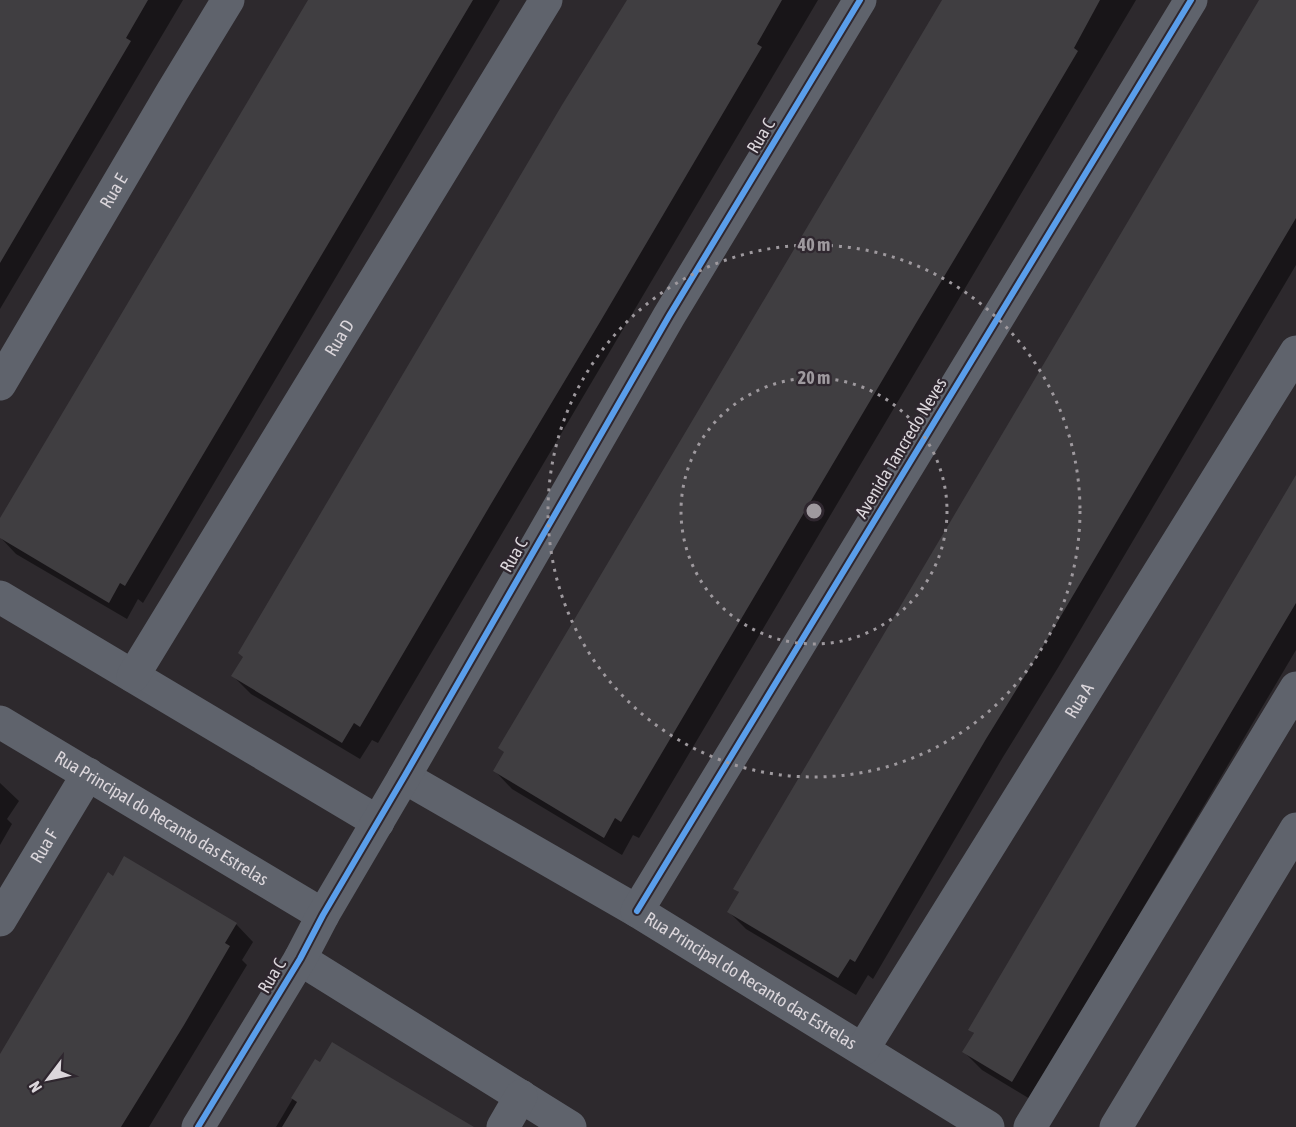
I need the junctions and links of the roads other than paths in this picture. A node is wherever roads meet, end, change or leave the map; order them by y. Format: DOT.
graph roads {
  1 [pos="228,0"];
  2 [pos="546,0"];
  3 [pos="860,0"];
  4 [pos="1191,0"];
  5 [pos="1296,352"];
  6 [pos="0,384"];
  7 [pos="0,597"];
  8 [pos="133,676"];
  9 [pos="1296,688"];
  10 [pos="0,722"];
  11 [pos="88,774"];
  12 [pos="404,777"];
  13 [pos="378,822"];
  14 [pos="1296,828"];
  15 [pos="637,911"];
  16 [pos="323,915"];
  17 [pos="0,920"];
  18 [pos="300,958"];
  19 [pos="863,1049"];
  20 [pos="521,1096"];
  21 [pos="979,1121"];
  22 [pos="198,1127"];
  23 [pos="503,1127"];
  24 [pos="570,1127"];
  25 [pos="1030,1127"];
  26 [pos="1116,1127"];
  1 -- 6 [label="street, Rua E"];
  2 -- 8 [label="street, Rua D"];
  3 -- 12 [label="street, Rua C"];
  4 -- 15 [label="street, Avenida Tancredo Neves"];
  5 -- 19 [label="street, Rua A"];
  7 -- 8 [label="street"];
  8 -- 13 [label="street"];
  9 -- 25 [label="street"];
  10 -- 11 [label="street, Rua Principal do Recanto das Estrelas"];
  11 -- 16 [label="street, Rua Principal do Recanto das Estrelas"];
  11 -- 17 [label="street, Rua F"];
  12 -- 13 [label="street, Rua C"];
  12 -- 15 [label="street, Rua Principal do Recanto das Estrelas"];
  13 -- 16 [label="street, Rua C"];
  14 -- 26 [label="street"];
  15 -- 19 [label="street, Rua Principal do Recanto das Estrelas"];
  16 -- 18 [label="street, Rua C"];
  18 -- 20 [label="street"];
  18 -- 22 [label="street, Rua C"];
  19 -- 21 [label="street, Rua Principal do Recanto das Estrelas"];
  20 -- 23 [label="street"];
  20 -- 24 [label="street"];
}
